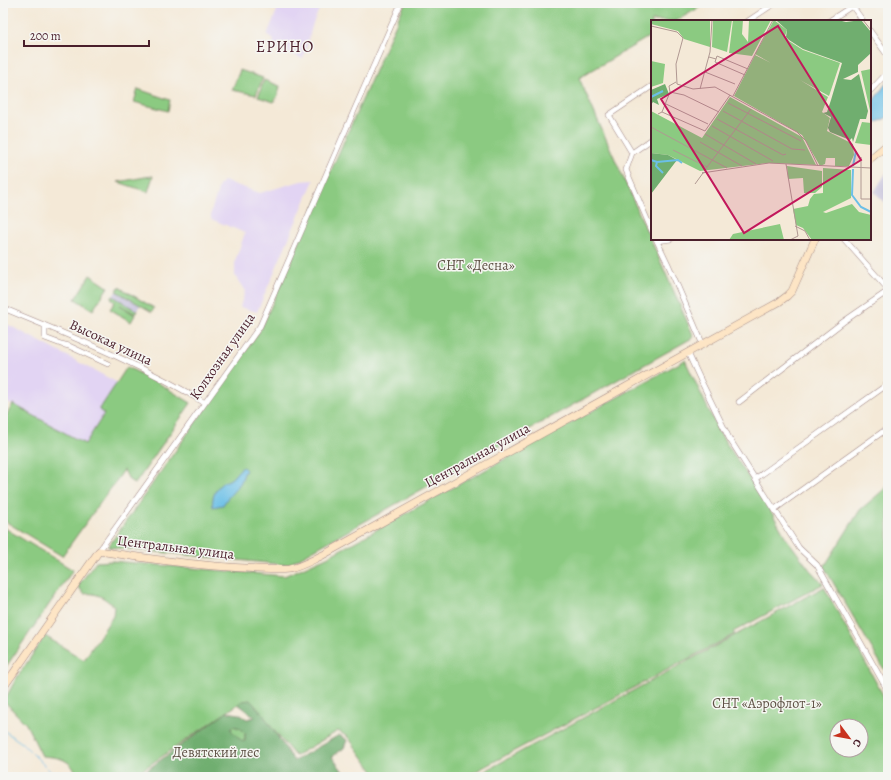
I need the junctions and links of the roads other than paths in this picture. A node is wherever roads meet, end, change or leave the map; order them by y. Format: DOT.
graph roads {
  1 [pos="401,3"];
  2 [pos="775,3"];
  3 [pos="851,5"];
  4 [pos="750,20"];
  5 [pos="829,20"];
  6 [pos="862,20"];
  7 [pos="871,32"];
  8 [pos="888,56"];
  9 [pos="888,72"];
  10 [pos="651,87"];
  11 [pos="871,90"];
  12 [pos="651,140"];
  13 [pos="888,144"];
  14 [pos="632,153"];
  15 [pos="871,158"];
  16 [pos="651,229"];
  17 [pos="656,240"];
  18 [pos="815,240"];
  19 [pos="845,240"];
  20 [pos="888,290"];
  21 [pos="3,308"];
  22 [pos="45,326"];
  23 [pos="702,345"];
  24 [pos="688,353"];
  25 [pos="108,364"];
  26 [pos="888,384"];
  27 [pos="739,402"];
  28 [pos="205,404"];
  29 [pos="888,428"];
  30 [pos="755,479"];
  31 [pos="775,509"];
  32 [pos="99,551"];
  33 [pos="3,688"];
  34 [pos="888,690"];
  1 -- 28 [label="street, Колхозная улица"];
  2 -- 4 [label="street"];
  3 -- 5 [label="street"];
  3 -- 6 [label="street"];
  7 -- 8 [label="street"];
  9 -- 11 [label="street"];
  10 -- 14 [label="street"];
  12 -- 14 [label="street"];
  13 -- 15 [label="street"];
  14 -- 16 [label="street"];
  17 -- 23 [label="street"];
  18 -- 23 [label="street, Центральная улица"];
  19 -- 20 [label="street"];
  20 -- 27 [label="street"];
  21 -- 22 [label="street, Высокая улица"];
  22 -- 25 [label="street"];
  22 -- 28 [label="street, Высокая улица"];
  23 -- 24 [label="street, Центральная улица"];
  24 -- 30 [label="street"];
  24 -- 32 [label="street, Центральная улица"];
  26 -- 30 [label="street"];
  28 -- 32 [label="street, Колхозная улица"];
  29 -- 31 [label="street"];
  30 -- 31 [label="street"];
  31 -- 34 [label="street"];
  32 -- 33 [label="street, Колхозная улица"];
}
